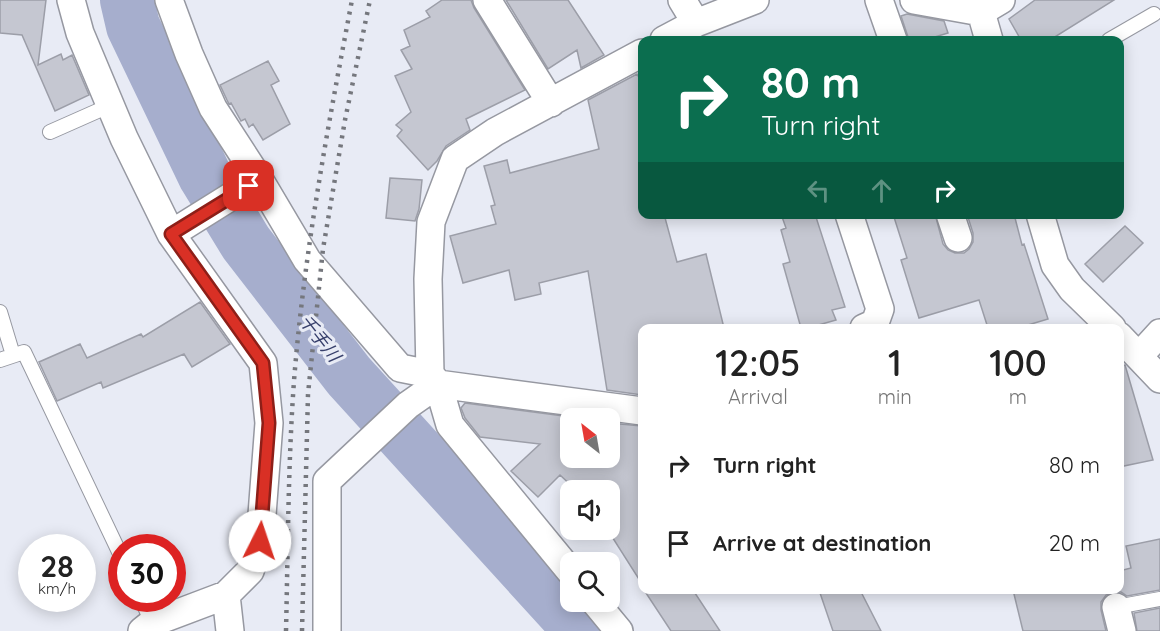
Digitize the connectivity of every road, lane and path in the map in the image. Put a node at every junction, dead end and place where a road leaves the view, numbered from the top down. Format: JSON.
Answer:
{"nodes":[{"id":1,"x":71,"y":0,"type":"edge"},
{"id":2,"x":169,"y":0,"type":"edge"},
{"id":3,"x":487,"y":0,"type":"edge"},
{"id":4,"x":682,"y":0,"type":"edge"},
{"id":5,"x":755,"y":0,"type":"edge"},
{"id":6,"x":879,"y":0,"type":"edge"},
{"id":7,"x":914,"y":0,"type":"edge"},
{"id":8,"x":991,"y":6,"type":"edge"},
{"id":9,"x":1154,"y":14,"type":"dead end"},
{"id":10,"x":696,"y":23,"type":"junction"},
{"id":11,"x":672,"y":36,"type":"edge"},
{"id":12,"x":892,"y":36,"type":"edge"},
{"id":13,"x":989,"y":36,"type":"edge"},
{"id":14,"x":1116,"y":36,"type":"edge"},
{"id":15,"x":638,"y":55,"type":"edge"},
{"id":16,"x":551,"y":103,"type":"junction"},
{"id":17,"x":111,"y":105,"type":"junction"},
{"id":18,"x":50,"y":132,"type":"dead end"},
{"id":19,"x":254,"y":182,"type":"junction"},
{"id":20,"x":851,"y":219,"type":"edge"},
{"id":21,"x":1041,"y":219,"type":"edge"},
{"id":22,"x":180,"y":229,"type":"junction"},
{"id":23,"x":0,"y":312,"type":"edge"},
{"id":24,"x":873,"y":324,"type":"edge"},
{"id":25,"x":1108,"y":324,"type":"edge"},
{"id":26,"x":1160,"y":333,"type":"edge"},
{"id":27,"x":1124,"y":341,"type":"edge"},
{"id":28,"x":1139,"y":356,"type":"junction"},
{"id":29,"x":7,"y":357,"type":"edge"},
{"id":30,"x":434,"y":379,"type":"junction"},
{"id":31,"x":1160,"y":379,"type":"edge"},
{"id":32,"x":638,"y":410,"type":"edge"},
{"id":33,"x":111,"y":534,"type":"edge"},
{"id":34,"x":560,"y":559,"type":"edge"},
{"id":35,"x":226,"y":595,"type":"junction"},
{"id":36,"x":1160,"y":599,"type":"edge"},
{"id":37,"x":144,"y":612,"type":"edge"},
{"id":38,"x":603,"y":612,"type":"edge"},
{"id":39,"x":1119,"y":619,"type":"edge"},
{"id":40,"x":147,"y":627,"type":"edge"},
{"id":41,"x":230,"y":631,"type":"edge"},
{"id":42,"x":327,"y":631,"type":"edge"},
{"id":43,"x":619,"y":631,"type":"edge"}],
"edges":[{"from":1,"to":17,"type":"street"},
{"from":2,"to":19,"type":"street"},
{"from":3,"to":16,"type":"street"},
{"from":4,"to":10,"type":"street"},
{"from":5,"to":10,"type":"street"},
{"from":6,"to":12,"type":"street"},
{"from":7,"to":8,"type":"street"},
{"from":8,"to":13,"type":"street"},
{"from":9,"to":14,"type":"lane"},
{"from":10,"to":11,"type":"street"},
{"from":15,"to":16,"type":"street"},
{"from":16,"to":30,"type":"street"},
{"from":17,"to":18,"type":"lane"},
{"from":17,"to":22,"type":"street"},
{"from":19,"to":22,"type":"street"},
{"from":19,"to":30,"type":"street"},
{"from":20,"to":24,"type":"street"},
{"from":21,"to":25,"type":"street"},
{"from":22,"to":35,"type":"street"},
{"from":23,"to":29,"type":"lane"},
{"from":26,"to":28,"type":"street"},
{"from":27,"to":28,"type":"street"},
{"from":28,"to":31,"type":"street"},
{"from":29,"to":33,"type":"lane"},
{"from":30,"to":32,"type":"street"},
{"from":30,"to":34,"type":"street"},
{"from":30,"to":42,"type":"street"},
{"from":35,"to":40,"type":"street"},
{"from":35,"to":41,"type":"street"},
{"from":36,"to":39,"type":"lane"},
{"from":37,"to":40,"type":"lane"},
{"from":38,"to":43,"type":"street"}]}
